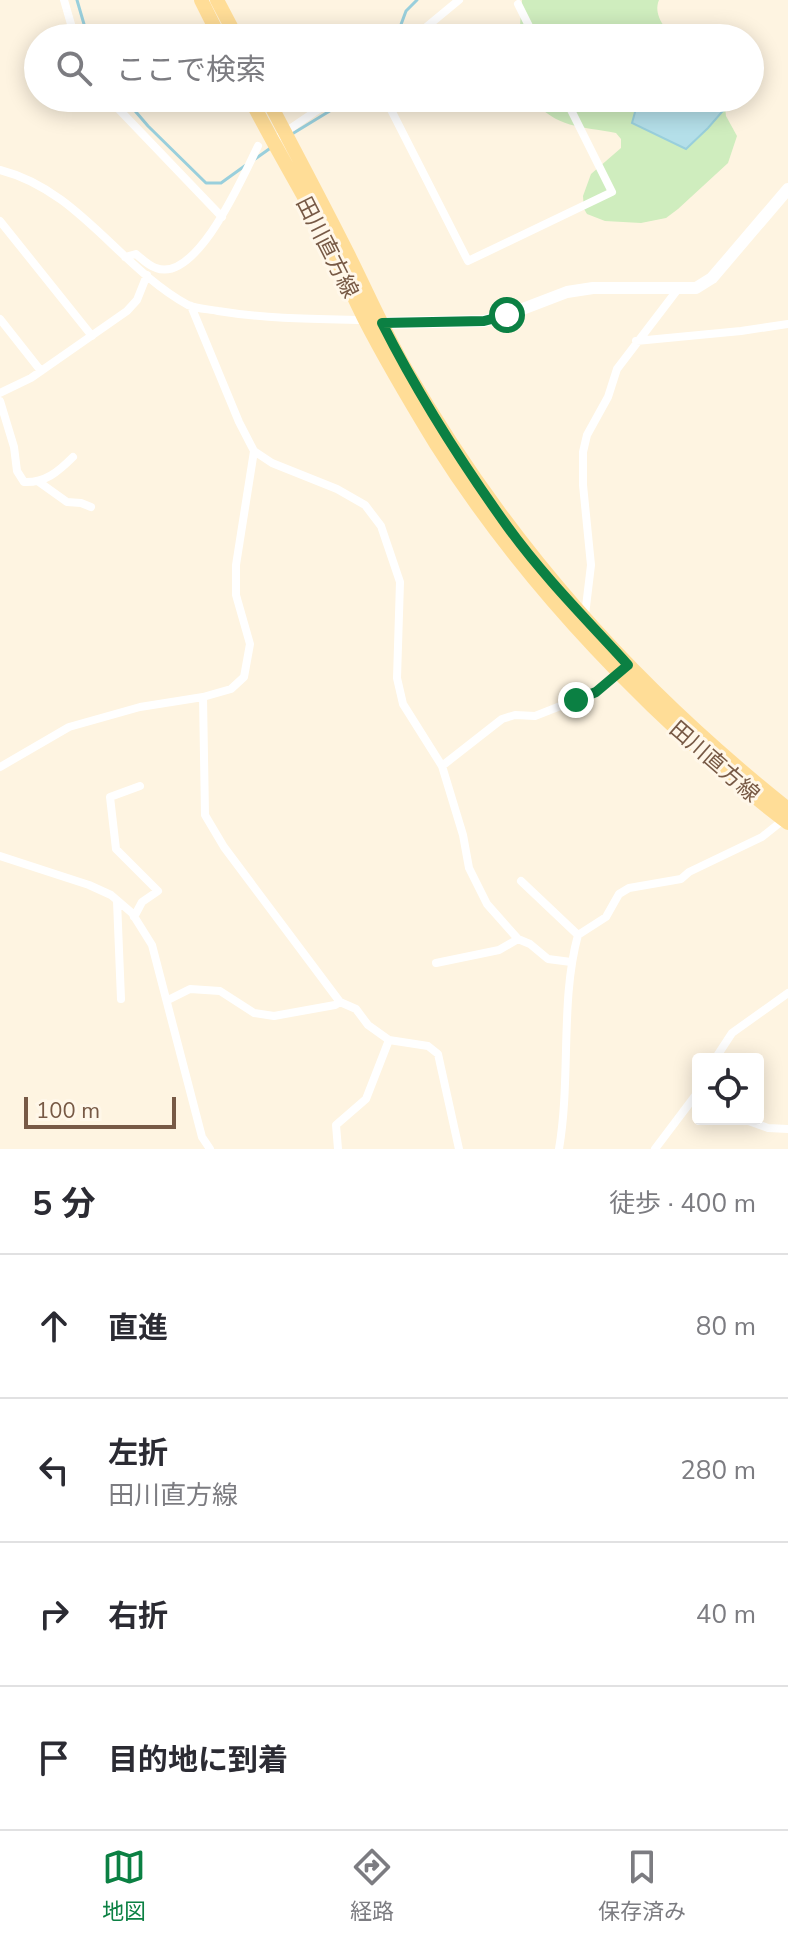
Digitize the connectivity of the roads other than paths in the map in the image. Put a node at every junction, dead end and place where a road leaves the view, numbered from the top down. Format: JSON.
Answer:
{"nodes":[{"id":1,"x":64,"y":0,"type":"edge"},
{"id":2,"x":201,"y":0,"type":"edge"},
{"id":3,"x":217,"y":0,"type":"edge"},
{"id":4,"x":459,"y":0,"type":"edge"},
{"id":5,"x":518,"y":4,"type":"dead end"},
{"id":6,"x":71,"y":24,"type":"edge"},
{"id":7,"x":213,"y":24,"type":"edge"},
{"id":8,"x":230,"y":24,"type":"edge"},
{"id":9,"x":430,"y":24,"type":"edge"},
{"id":10,"x":528,"y":24,"type":"edge"},
{"id":11,"x":121,"y":112,"type":"edge"},
{"id":12,"x":257,"y":112,"type":"edge"},
{"id":13,"x":269,"y":112,"type":"edge"},
{"id":14,"x":314,"y":112,"type":"edge"},
{"id":15,"x":392,"y":112,"type":"edge"},
{"id":16,"x":572,"y":112,"type":"edge"},
{"id":17,"x":272,"y":140,"type":"junction"},
{"id":18,"x":0,"y":170,"type":"edge"},
{"id":19,"x":788,"y":189,"type":"edge"},
{"id":20,"x":222,"y":217,"type":"junction"},
{"id":21,"x":0,"y":221,"type":"edge"},
{"id":22,"x":125,"y":257,"type":"junction"},
{"id":23,"x":147,"y":275,"type":"junction"},
{"id":24,"x":678,"y":289,"type":"junction"},
{"id":25,"x":191,"y":306,"type":"junction"},
{"id":26,"x":0,"y":319,"type":"edge"},
{"id":27,"x":365,"y":320,"type":"junction"},
{"id":28,"x":382,"y":323,"type":"junction"},
{"id":29,"x":788,"y":324,"type":"edge"},
{"id":30,"x":92,"y":336,"type":"junction"},
{"id":31,"x":636,"y":341,"type":"junction"},
{"id":32,"x":41,"y":371,"type":"junction"},
{"id":33,"x":0,"y":393,"type":"edge"},
{"id":34,"x":0,"y":401,"type":"edge"},
{"id":35,"x":254,"y":451,"type":"junction"},
{"id":36,"x":73,"y":457,"type":"dead end"},
{"id":37,"x":39,"y":482,"type":"junction"},
{"id":38,"x":91,"y":507,"type":"dead end"},
{"id":39,"x":585,"y":618,"type":"junction"},
{"id":40,"x":624,"y":670,"type":"junction"},
{"id":41,"x":203,"y":697,"type":"junction"},
{"id":42,"x":442,"y":766,"type":"junction"},
{"id":43,"x":0,"y":767,"type":"edge"},
{"id":44,"x":140,"y":786,"type":"dead end"},
{"id":45,"x":787,"y":817,"type":"edge"},
{"id":46,"x":0,"y":856,"type":"edge"},
{"id":47,"x":521,"y":881,"type":"dead end"},
{"id":48,"x":117,"y":901,"type":"junction"},
{"id":49,"x":134,"y":917,"type":"junction"},
{"id":50,"x":578,"y":935,"type":"junction"},
{"id":51,"x":518,"y":939,"type":"junction"},
{"id":52,"x":571,"y":962,"type":"junction"},
{"id":53,"x":436,"y":963,"type":"dead end"},
{"id":54,"x":788,"y":993,"type":"edge"},
{"id":55,"x":121,"y":999,"type":"dead end"},
{"id":56,"x":168,"y":1000,"type":"junction"},
{"id":57,"x":340,"y":1002,"type":"junction"},
{"id":58,"x":389,"y":1040,"type":"junction"},
{"id":59,"x":719,"y":1053,"type":"edge"},
{"id":60,"x":692,"y":1101,"type":"edge"},
{"id":61,"x":760,"y":1125,"type":"edge"},
{"id":62,"x":788,"y":1129,"type":"edge"},
{"id":63,"x":210,"y":1149,"type":"edge"},
{"id":64,"x":338,"y":1149,"type":"edge"},
{"id":65,"x":459,"y":1149,"type":"edge"},
{"id":66,"x":559,"y":1149,"type":"edge"},
{"id":67,"x":655,"y":1149,"type":"edge"}],
"edges":[{"from":1,"to":6,"type":"street"},
{"from":2,"to":7,"type":"main road"},
{"from":3,"to":8,"type":"main road"},
{"from":4,"to":9,"type":"street"},
{"from":5,"to":10,"type":"street"},
{"from":11,"to":20,"type":"street"},
{"from":12,"to":17,"type":"main road","name":"田川直方線"},
{"from":13,"to":17,"type":"main road","name":"田川直方線"},
{"from":14,"to":17,"type":"street"},
{"from":15,"to":16,"type":"street"},
{"from":17,"to":20,"type":"street"},
{"from":17,"to":27,"type":"main road","name":"田川直方線"},
{"from":17,"to":28,"type":"main road","name":"田川直方線"},
{"from":18,"to":22,"type":"street"},
{"from":19,"to":24,"type":"street"},
{"from":20,"to":22,"type":"street"},
{"from":21,"to":30,"type":"street"},
{"from":22,"to":23,"type":"street"},
{"from":23,"to":25,"type":"street"},
{"from":23,"to":30,"type":"street"},
{"from":24,"to":28,"type":"street"},
{"from":24,"to":31,"type":"street"},
{"from":25,"to":27,"type":"street"},
{"from":25,"to":35,"type":"street"},
{"from":26,"to":32,"type":"street"},
{"from":27,"to":28,"type":"street"},
{"from":27,"to":40,"type":"main road","name":"田川直方線"},
{"from":28,"to":39,"type":"main road","name":"田川直方線"},
{"from":29,"to":31,"type":"street"},
{"from":30,"to":32,"type":"street"},
{"from":31,"to":39,"type":"street"},
{"from":32,"to":33,"type":"street"},
{"from":34,"to":37,"type":"street"},
{"from":35,"to":41,"type":"street"},
{"from":35,"to":42,"type":"street"},
{"from":36,"to":37,"type":"street"},
{"from":37,"to":38,"type":"street"},
{"from":39,"to":40,"type":"main road","name":"田川直方線"},
{"from":40,"to":42,"type":"street"},
{"from":40,"to":45,"type":"main road","name":"田川直方線"},
{"from":41,"to":43,"type":"street"},
{"from":41,"to":57,"type":"street"},
{"from":42,"to":51,"type":"street"},
{"from":44,"to":49,"type":"street"},
{"from":45,"to":50,"type":"street"},
{"from":46,"to":48,"type":"street"},
{"from":47,"to":50,"type":"street"},
{"from":48,"to":49,"type":"street"},
{"from":48,"to":55,"type":"street"},
{"from":49,"to":56,"type":"street"},
{"from":50,"to":52,"type":"street"},
{"from":51,"to":52,"type":"street"},
{"from":51,"to":53,"type":"street"},
{"from":52,"to":66,"type":"street"},
{"from":54,"to":59,"type":"street"},
{"from":56,"to":57,"type":"street"},
{"from":56,"to":63,"type":"street"},
{"from":57,"to":58,"type":"street"},
{"from":58,"to":64,"type":"street"},
{"from":58,"to":65,"type":"street"},
{"from":60,"to":67,"type":"street"},
{"from":61,"to":62,"type":"street"}]}
